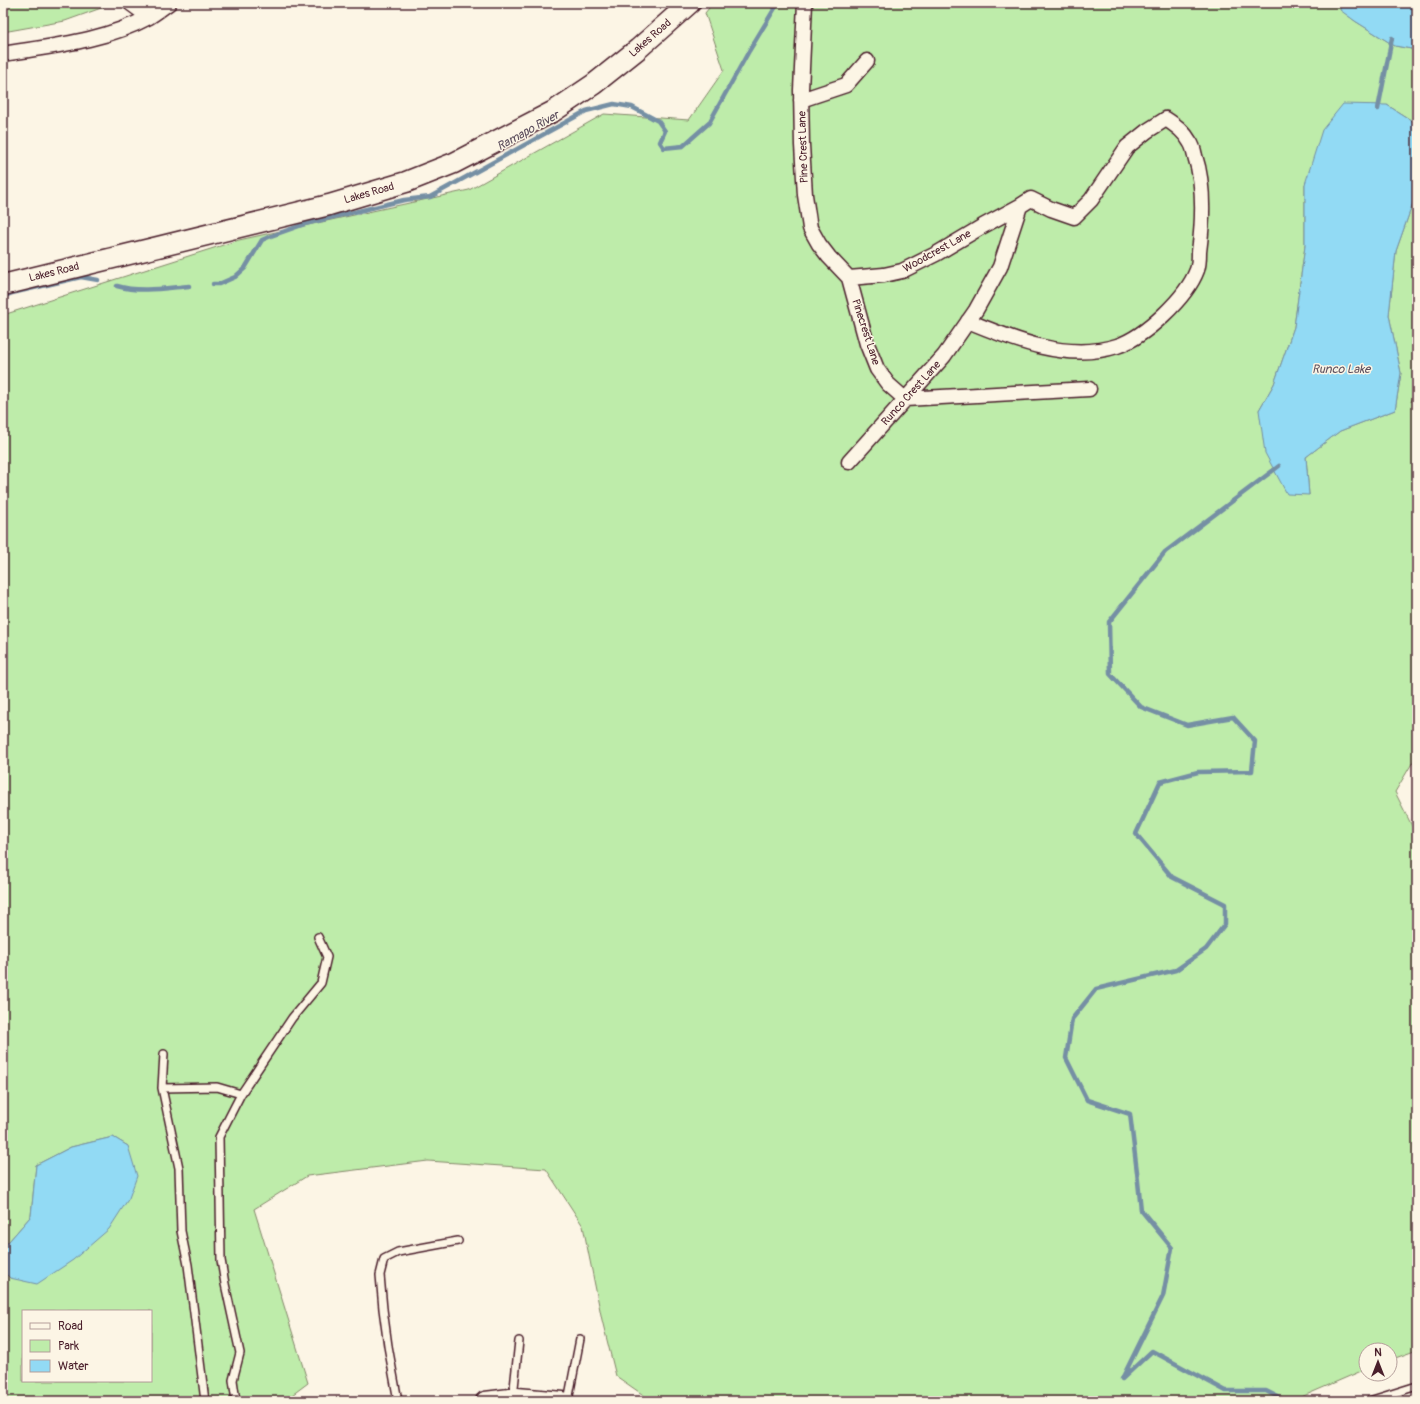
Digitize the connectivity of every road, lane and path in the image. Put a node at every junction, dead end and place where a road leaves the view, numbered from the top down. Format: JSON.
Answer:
{"nodes":[{"id":1,"x":130,"y":3,"type":"edge"},
{"id":2,"x":169,"y":3,"type":"edge"},
{"id":3,"x":690,"y":3,"type":"edge"},
{"id":4,"x":805,"y":3,"type":"edge"},
{"id":5,"x":149,"y":17,"type":"junction"},
{"id":6,"x":3,"y":54,"type":"edge"},
{"id":7,"x":867,"y":61,"type":"dead end"},
{"id":8,"x":801,"y":100,"type":"junction"},
{"id":9,"x":1020,"y":206,"type":"junction"},
{"id":10,"x":849,"y":278,"type":"junction"},
{"id":11,"x":3,"y":285,"type":"edge"},
{"id":12,"x":968,"y":321,"type":"junction"},
{"id":13,"x":1089,"y":389,"type":"dead end"},
{"id":14,"x":905,"y":399,"type":"junction"},
{"id":15,"x":849,"y":462,"type":"dead end"},
{"id":16,"x":318,"y":937,"type":"dead end"},
{"id":17,"x":164,"y":1054,"type":"dead end"},
{"id":18,"x":162,"y":1088,"type":"junction"},
{"id":19,"x":240,"y":1094,"type":"junction"},
{"id":20,"x":458,"y":1241,"type":"dead end"},
{"id":21,"x":580,"y":1339,"type":"dead end"},
{"id":22,"x":518,"y":1341,"type":"dead end"},
{"id":23,"x":1417,"y":1386,"type":"edge"},
{"id":24,"x":512,"y":1397,"type":"junction"},
{"id":25,"x":205,"y":1401,"type":"edge"},
{"id":26,"x":236,"y":1401,"type":"edge"},
{"id":27,"x":398,"y":1401,"type":"edge"},
{"id":28,"x":485,"y":1401,"type":"edge"},
{"id":29,"x":563,"y":1401,"type":"edge"},
{"id":30,"x":568,"y":1401,"type":"edge"},
{"id":31,"x":1369,"y":1401,"type":"edge"}],
"edges":[{"from":1,"to":5,"type":"street"},
{"from":2,"to":5,"type":"street"},
{"from":3,"to":11,"type":"main road","name":"Lakes Road"},
{"from":4,"to":8,"type":"street","name":"Pine Crest Lane"},
{"from":5,"to":6,"type":"street"},
{"from":7,"to":8,"type":"street"},
{"from":8,"to":10,"type":"street","name":"Pine Crest Lane"},
{"from":9,"to":10,"type":"street","name":"Woodcrest Lane"},
{"from":9,"to":12,"type":"street","name":"Runco Crest Lane"},
{"from":9,"to":12,"type":"street"},
{"from":10,"to":14,"type":"street","name":"Pinecrest Lane"},
{"from":12,"to":14,"type":"street","name":"Runco Crest Lane"},
{"from":13,"to":14,"type":"street"},
{"from":14,"to":15,"type":"street","name":"Runco Crest Lane"},
{"from":16,"to":19,"type":"lane"},
{"from":17,"to":18,"type":"lane"},
{"from":18,"to":19,"type":"lane"},
{"from":18,"to":25,"type":"lane"},
{"from":19,"to":26,"type":"lane"},
{"from":20,"to":27,"type":"lane"},
{"from":21,"to":30,"type":"lane"},
{"from":22,"to":24,"type":"lane"},
{"from":23,"to":31,"type":"lane"},
{"from":24,"to":28,"type":"street"},
{"from":24,"to":29,"type":"street"}]}
